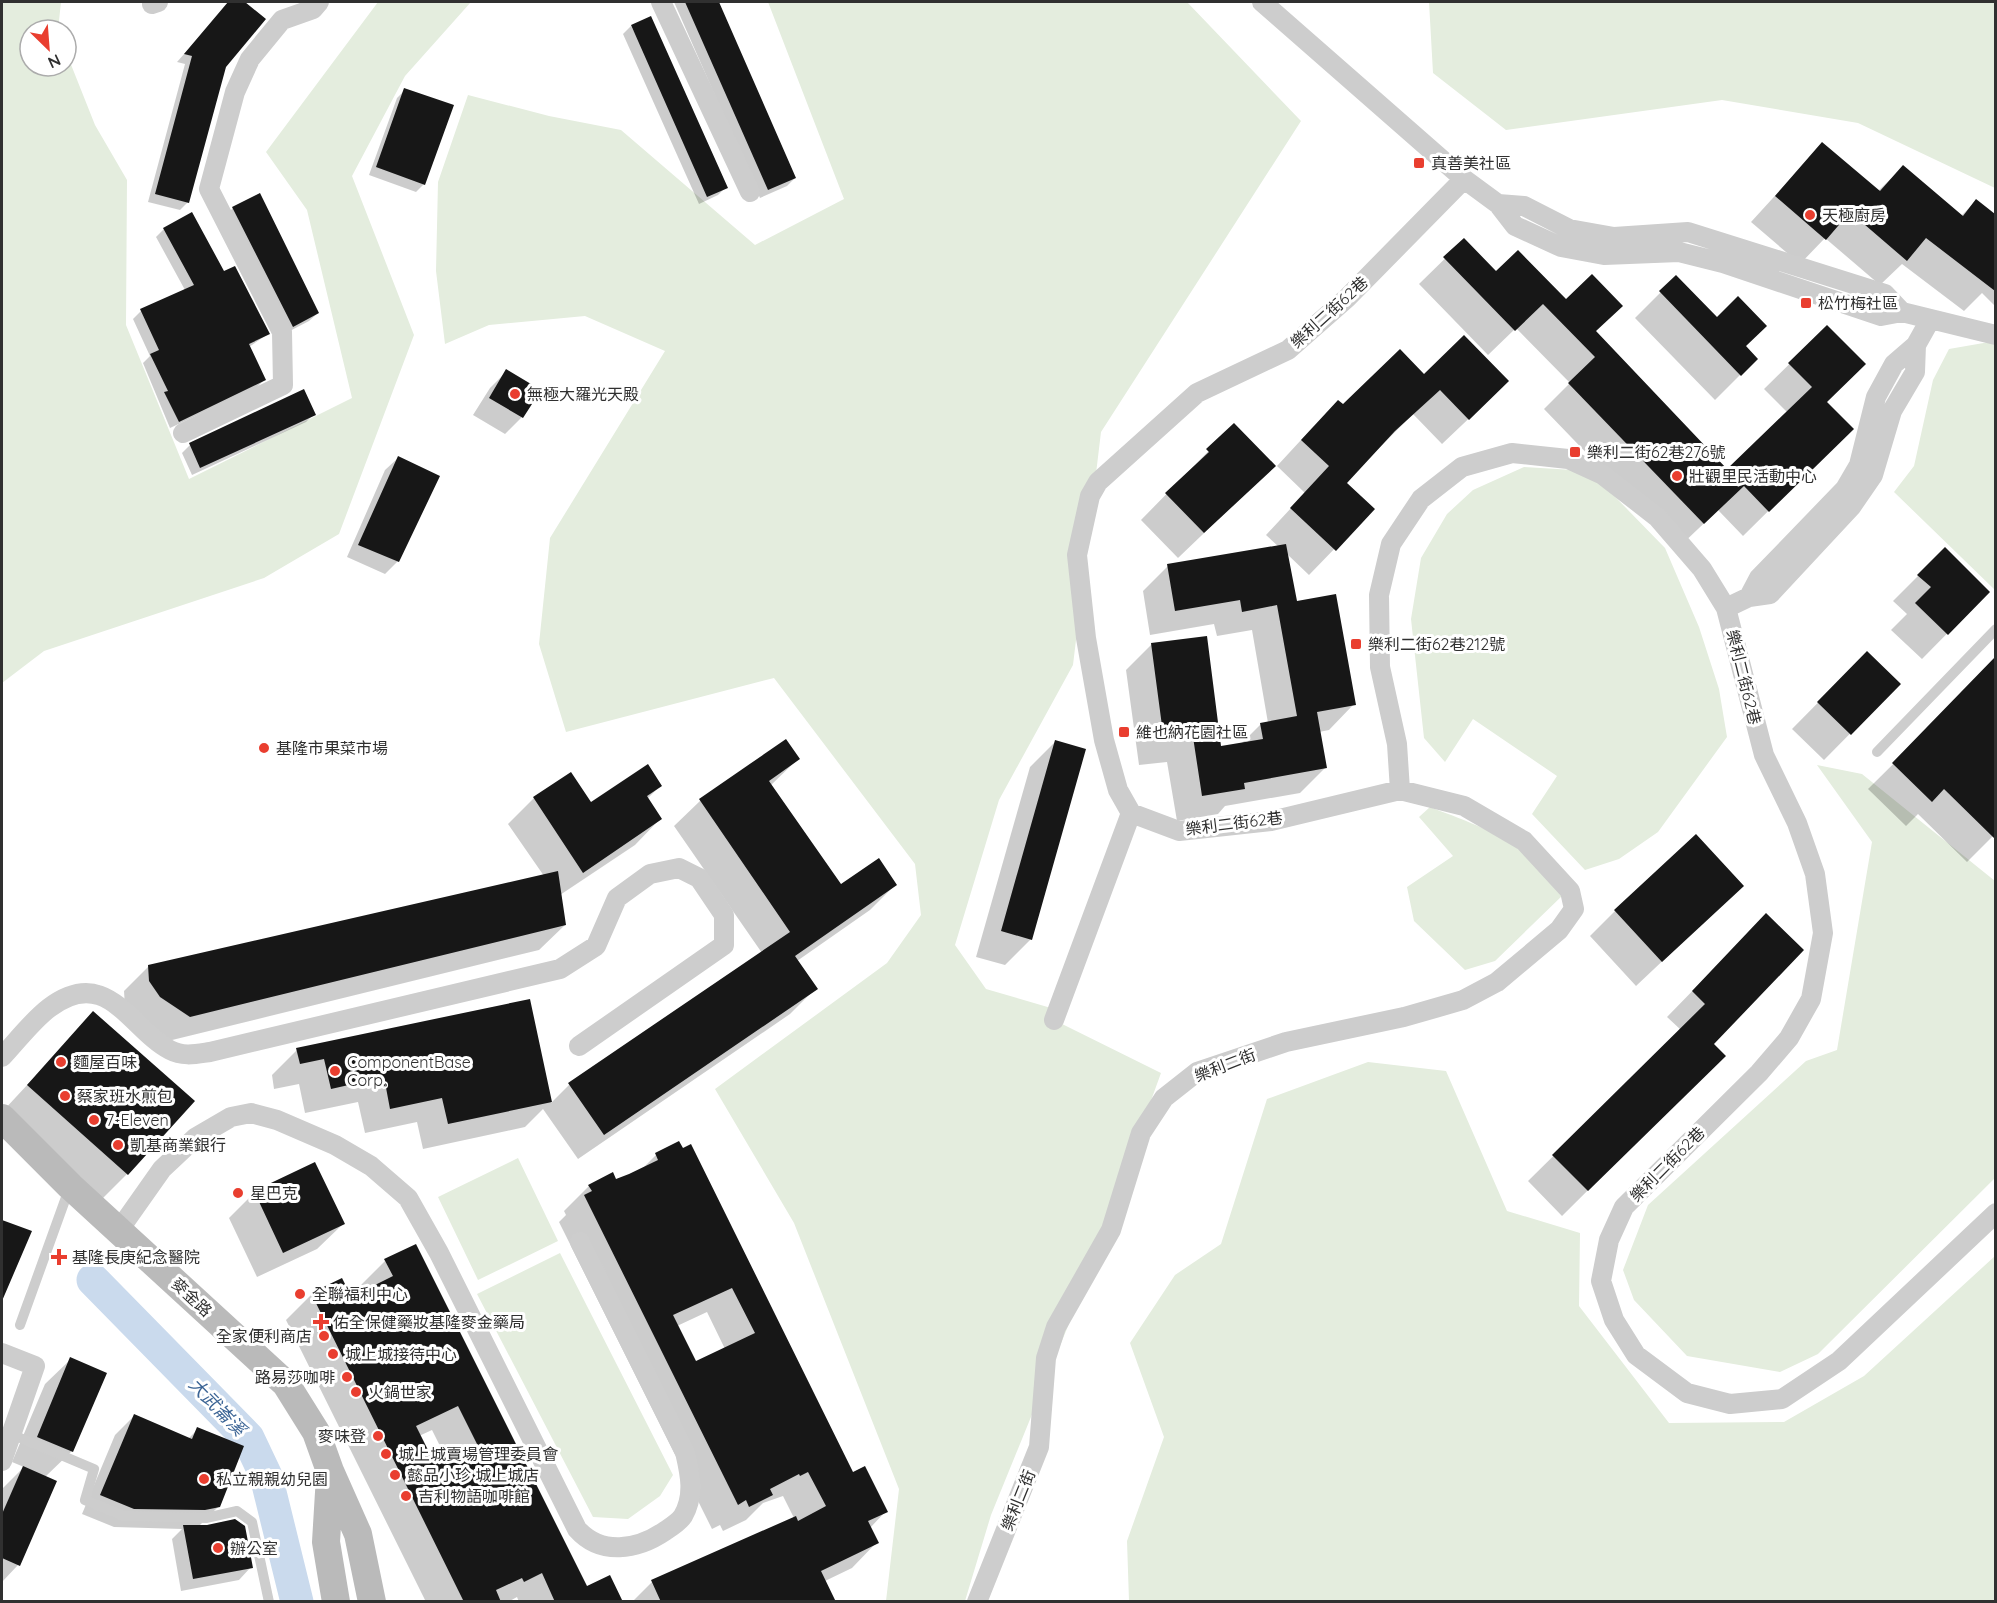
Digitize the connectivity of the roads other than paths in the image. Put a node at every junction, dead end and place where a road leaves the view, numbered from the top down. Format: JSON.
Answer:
{"nodes":[{"id":1,"x":319,"y":2,"type":"edge"},
{"id":2,"x":661,"y":2,"type":"edge"},
{"id":3,"x":1263,"y":2,"type":"edge"},
{"id":4,"x":1464,"y":179,"type":"junction"},
{"id":5,"x":750,"y":192,"type":"dead end"},
{"id":6,"x":1498,"y":204,"type":"junction"},
{"id":7,"x":1729,"y":244,"type":"junction"},
{"id":8,"x":1723,"y":263,"type":"junction"},
{"id":9,"x":1902,"y":312,"type":"junction"},
{"id":10,"x":1930,"y":320,"type":"junction"},
{"id":11,"x":1995,"y":335,"type":"edge"},
{"id":12,"x":183,"y":433,"type":"dead end"},
{"id":13,"x":1726,"y":608,"type":"junction"},
{"id":14,"x":1995,"y":628,"type":"edge"},
{"id":15,"x":1877,"y":752,"type":"dead end"},
{"id":16,"x":1400,"y":790,"type":"junction"},
{"id":17,"x":1131,"y":813,"type":"junction"},
{"id":18,"x":1054,"y":1020,"type":"dead end"},
{"id":19,"x":579,"y":1046,"type":"dead end"},
{"id":20,"x":2,"y":1057,"type":"edge"},
{"id":21,"x":2,"y":1118,"type":"edge"},
{"id":22,"x":70,"y":1186,"type":"junction"},
{"id":23,"x":1995,"y":1214,"type":"edge"},
{"id":24,"x":119,"y":1230,"type":"junction"},
{"id":25,"x":580,"y":1242,"type":"dead end"},
{"id":26,"x":20,"y":1325,"type":"dead end"},
{"id":27,"x":2,"y":1353,"type":"edge"},
{"id":28,"x":11,"y":1434,"type":"junction"},
{"id":29,"x":2,"y":1461,"type":"edge"},
{"id":30,"x":330,"y":1471,"type":"junction"},
{"id":31,"x":269,"y":1602,"type":"edge"},
{"id":32,"x":336,"y":1602,"type":"edge"},
{"id":33,"x":372,"y":1602,"type":"edge"},
{"id":34,"x":977,"y":1602,"type":"edge"}],
"edges":[{"from":1,"to":12,"type":"street"},
{"from":2,"to":5,"type":"street"},
{"from":3,"to":4,"type":"street"},
{"from":4,"to":6,"type":"street"},
{"from":4,"to":17,"type":"street","name":"樂利二街62巷"},
{"from":6,"to":7,"type":"street"},
{"from":6,"to":8,"type":"street"},
{"from":7,"to":8,"type":"street"},
{"from":7,"to":9,"type":"street"},
{"from":8,"to":9,"type":"street"},
{"from":9,"to":10,"type":"street"},
{"from":10,"to":11,"type":"street"},
{"from":10,"to":13,"type":"street","name":"樂利二街62巷"},
{"from":13,"to":16,"type":"street","name":"樂利二街62巷"},
{"from":13,"to":23,"type":"street","name":"樂利二街62巷"},
{"from":14,"to":15,"type":"lane"},
{"from":16,"to":17,"type":"street","name":"樂利二街62巷"},
{"from":16,"to":34,"type":"street","name":"樂利二街"},
{"from":17,"to":18,"type":"street"},
{"from":19,"to":20,"type":"street"},
{"from":21,"to":22,"type":"street","name":"麥金路"},
{"from":22,"to":24,"type":"street","name":"麥金路"},
{"from":22,"to":26,"type":"lane"},
{"from":24,"to":25,"type":"street"},
{"from":24,"to":30,"type":"street","name":"麥金路"},
{"from":27,"to":28,"type":"street"},
{"from":28,"to":29,"type":"street"},
{"from":28,"to":31,"type":"lane"},
{"from":30,"to":32,"type":"street","name":"麥金路"},
{"from":30,"to":33,"type":"street","name":"麥金路"}]}
